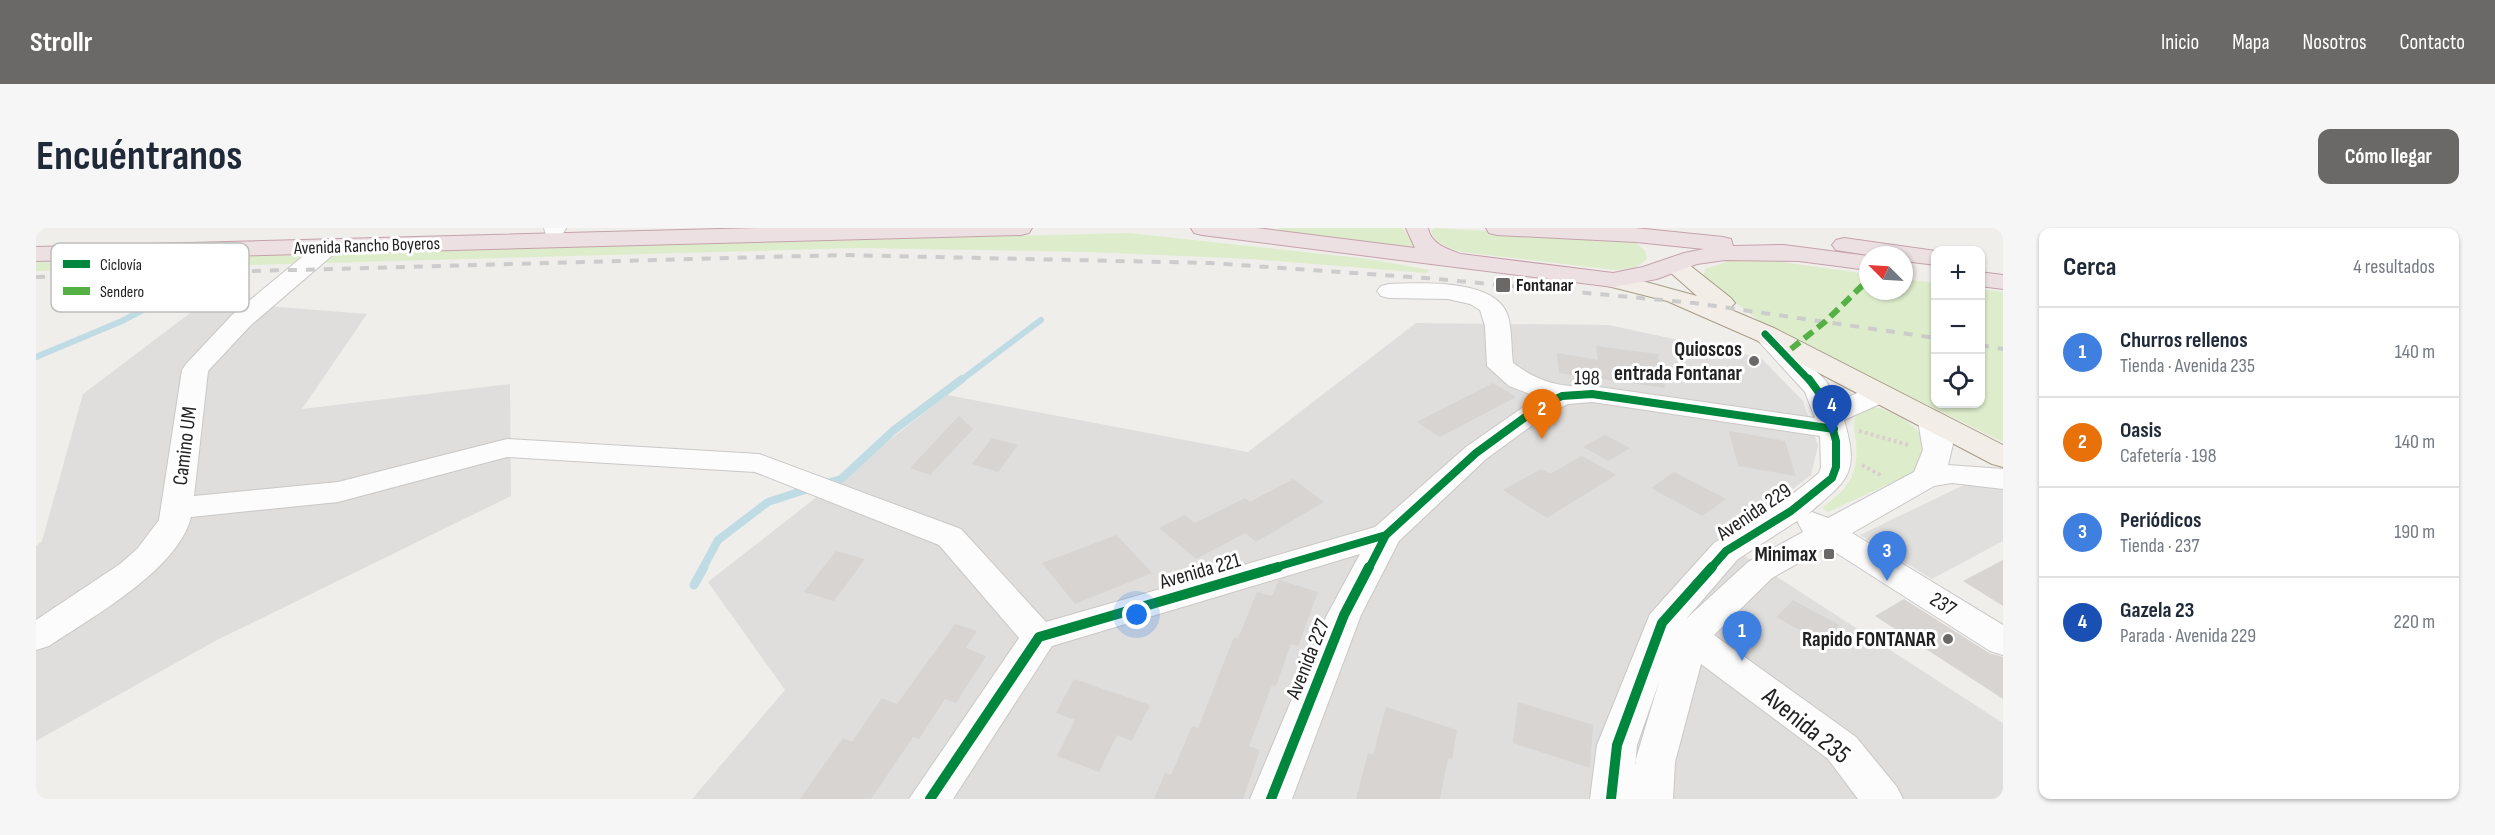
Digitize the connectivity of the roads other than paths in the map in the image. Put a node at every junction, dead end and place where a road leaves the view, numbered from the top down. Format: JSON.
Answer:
{"nodes":[{"id":1,"x":646,"y":228,"type":"edge"},
{"id":2,"x":1021,"y":228,"type":"edge"},
{"id":3,"x":1202,"y":228,"type":"edge"},
{"id":4,"x":1417,"y":228,"type":"edge"},
{"id":5,"x":1497,"y":228,"type":"edge"},
{"id":6,"x":1706,"y":228,"type":"edge"},
{"id":7,"x":554,"y":229,"type":"edge"},
{"id":8,"x":1628,"y":232,"type":"edge"},
{"id":9,"x":101,"y":243,"type":"edge"},
{"id":10,"x":36,"y":245,"type":"edge"},
{"id":11,"x":51,"y":245,"type":"edge"},
{"id":12,"x":327,"y":248,"type":"junction"},
{"id":13,"x":249,"y":250,"type":"edge"},
{"id":14,"x":36,"y":254,"type":"edge"},
{"id":15,"x":51,"y":254,"type":"edge"},
{"id":16,"x":1804,"y":254,"type":"junction"},
{"id":17,"x":1931,"y":257,"type":"edge"},
{"id":18,"x":1461,"y":261,"type":"junction"},
{"id":19,"x":1859,"y":262,"type":"edge"},
{"id":20,"x":1674,"y":265,"type":"junction"},
{"id":21,"x":1985,"y":266,"type":"edge"},
{"id":22,"x":2003,"y":268,"type":"edge"},
{"id":23,"x":1913,"y":269,"type":"edge"},
{"id":24,"x":1931,"y":271,"type":"edge"},
{"id":25,"x":1613,"y":280,"type":"junction"},
{"id":26,"x":1985,"y":280,"type":"edge"},
{"id":27,"x":2003,"y":282,"type":"edge"},
{"id":28,"x":1389,"y":291,"type":"dead end"},
{"id":29,"x":1765,"y":334,"type":"junction"},
{"id":30,"x":1879,"y":394,"type":"junction"},
{"id":31,"x":1562,"y":396,"type":"junction"},
{"id":32,"x":1932,"y":421,"type":"junction"},
{"id":33,"x":1833,"y":430,"type":"junction"},
{"id":34,"x":2003,"y":457,"type":"edge"},
{"id":35,"x":1924,"y":473,"type":"junction"},
{"id":36,"x":2003,"y":479,"type":"edge"},
{"id":37,"x":177,"y":508,"type":"junction"},
{"id":38,"x":1791,"y":511,"type":"junction"},
{"id":39,"x":1827,"y":532,"type":"junction"},
{"id":40,"x":1386,"y":535,"type":"junction"},
{"id":41,"x":1676,"y":630,"type":"junction"},
{"id":42,"x":36,"y":637,"type":"edge"},
{"id":43,"x":1039,"y":637,"type":"junction"},
{"id":44,"x":2003,"y":642,"type":"edge"},
{"id":45,"x":930,"y":799,"type":"edge"},
{"id":46,"x":1271,"y":799,"type":"edge"},
{"id":47,"x":1611,"y":799,"type":"edge"},
{"id":48,"x":1652,"y":799,"type":"edge"},
{"id":49,"x":1882,"y":799,"type":"edge"}],
"edges":[{"from":1,"to":7,"type":"highway","name":"Avenida Rancho Boyeros"},
{"from":2,"to":12,"type":"highway","name":"Avenida Rancho Boyeros"},
{"from":3,"to":18,"type":"highway"},
{"from":4,"to":18,"type":"highway"},
{"from":5,"to":8,"type":"highway"},
{"from":6,"to":17,"type":"highway"},
{"from":7,"to":9,"type":"highway","name":"Avenida Rancho Boyeros"},
{"from":8,"to":16,"type":"highway"},
{"from":8,"to":20,"type":"highway"},
{"from":10,"to":11,"type":"highway","name":"Avenida Rancho Boyeros"},
{"from":12,"to":13,"type":"highway","name":"Avenida Rancho Boyeros"},
{"from":12,"to":37,"type":"street","name":"Camino UM"},
{"from":14,"to":15,"type":"highway","name":"Avenida Rancho Boyeros"},
{"from":16,"to":19,"type":"highway"},
{"from":16,"to":20,"type":"highway"},
{"from":18,"to":25,"type":"highway"},
{"from":20,"to":25,"type":"highway"},
{"from":20,"to":29,"type":"main road"},
{"from":21,"to":22,"type":"highway"},
{"from":23,"to":24,"type":"highway"},
{"from":25,"to":29,"type":"main road"},
{"from":26,"to":27,"type":"highway"},
{"from":28,"to":31,"type":"street"},
{"from":29,"to":30,"type":"main road"},
{"from":29,"to":33,"type":"street"},
{"from":30,"to":32,"type":"main road"},
{"from":30,"to":33,"type":"street"},
{"from":31,"to":33,"type":"street","name":"198"},
{"from":31,"to":40,"type":"street","name":"198"},
{"from":32,"to":34,"type":"main road"},
{"from":32,"to":35,"type":"street"},
{"from":33,"to":38,"type":"street","name":"Avenida 229"},
{"from":35,"to":36,"type":"street","name":"Avenida 229"},
{"from":35,"to":39,"type":"street","name":"Avenida 229"},
{"from":37,"to":42,"type":"street","name":"Camino UM"},
{"from":37,"to":43,"type":"street"},
{"from":38,"to":39,"type":"street","name":"237"},
{"from":38,"to":41,"type":"street","name":"Avenida 229"},
{"from":39,"to":41,"type":"street","name":"Avenida 229"},
{"from":39,"to":44,"type":"street","name":"237"},
{"from":40,"to":43,"type":"street","name":"Avenida 221"},
{"from":40,"to":46,"type":"street","name":"Avenida 227"},
{"from":41,"to":47,"type":"street","name":"Avenida 229"},
{"from":41,"to":48,"type":"street","name":"Avenida 229"},
{"from":41,"to":49,"type":"street","name":"Avenida 235"},
{"from":43,"to":45,"type":"street"}]}
